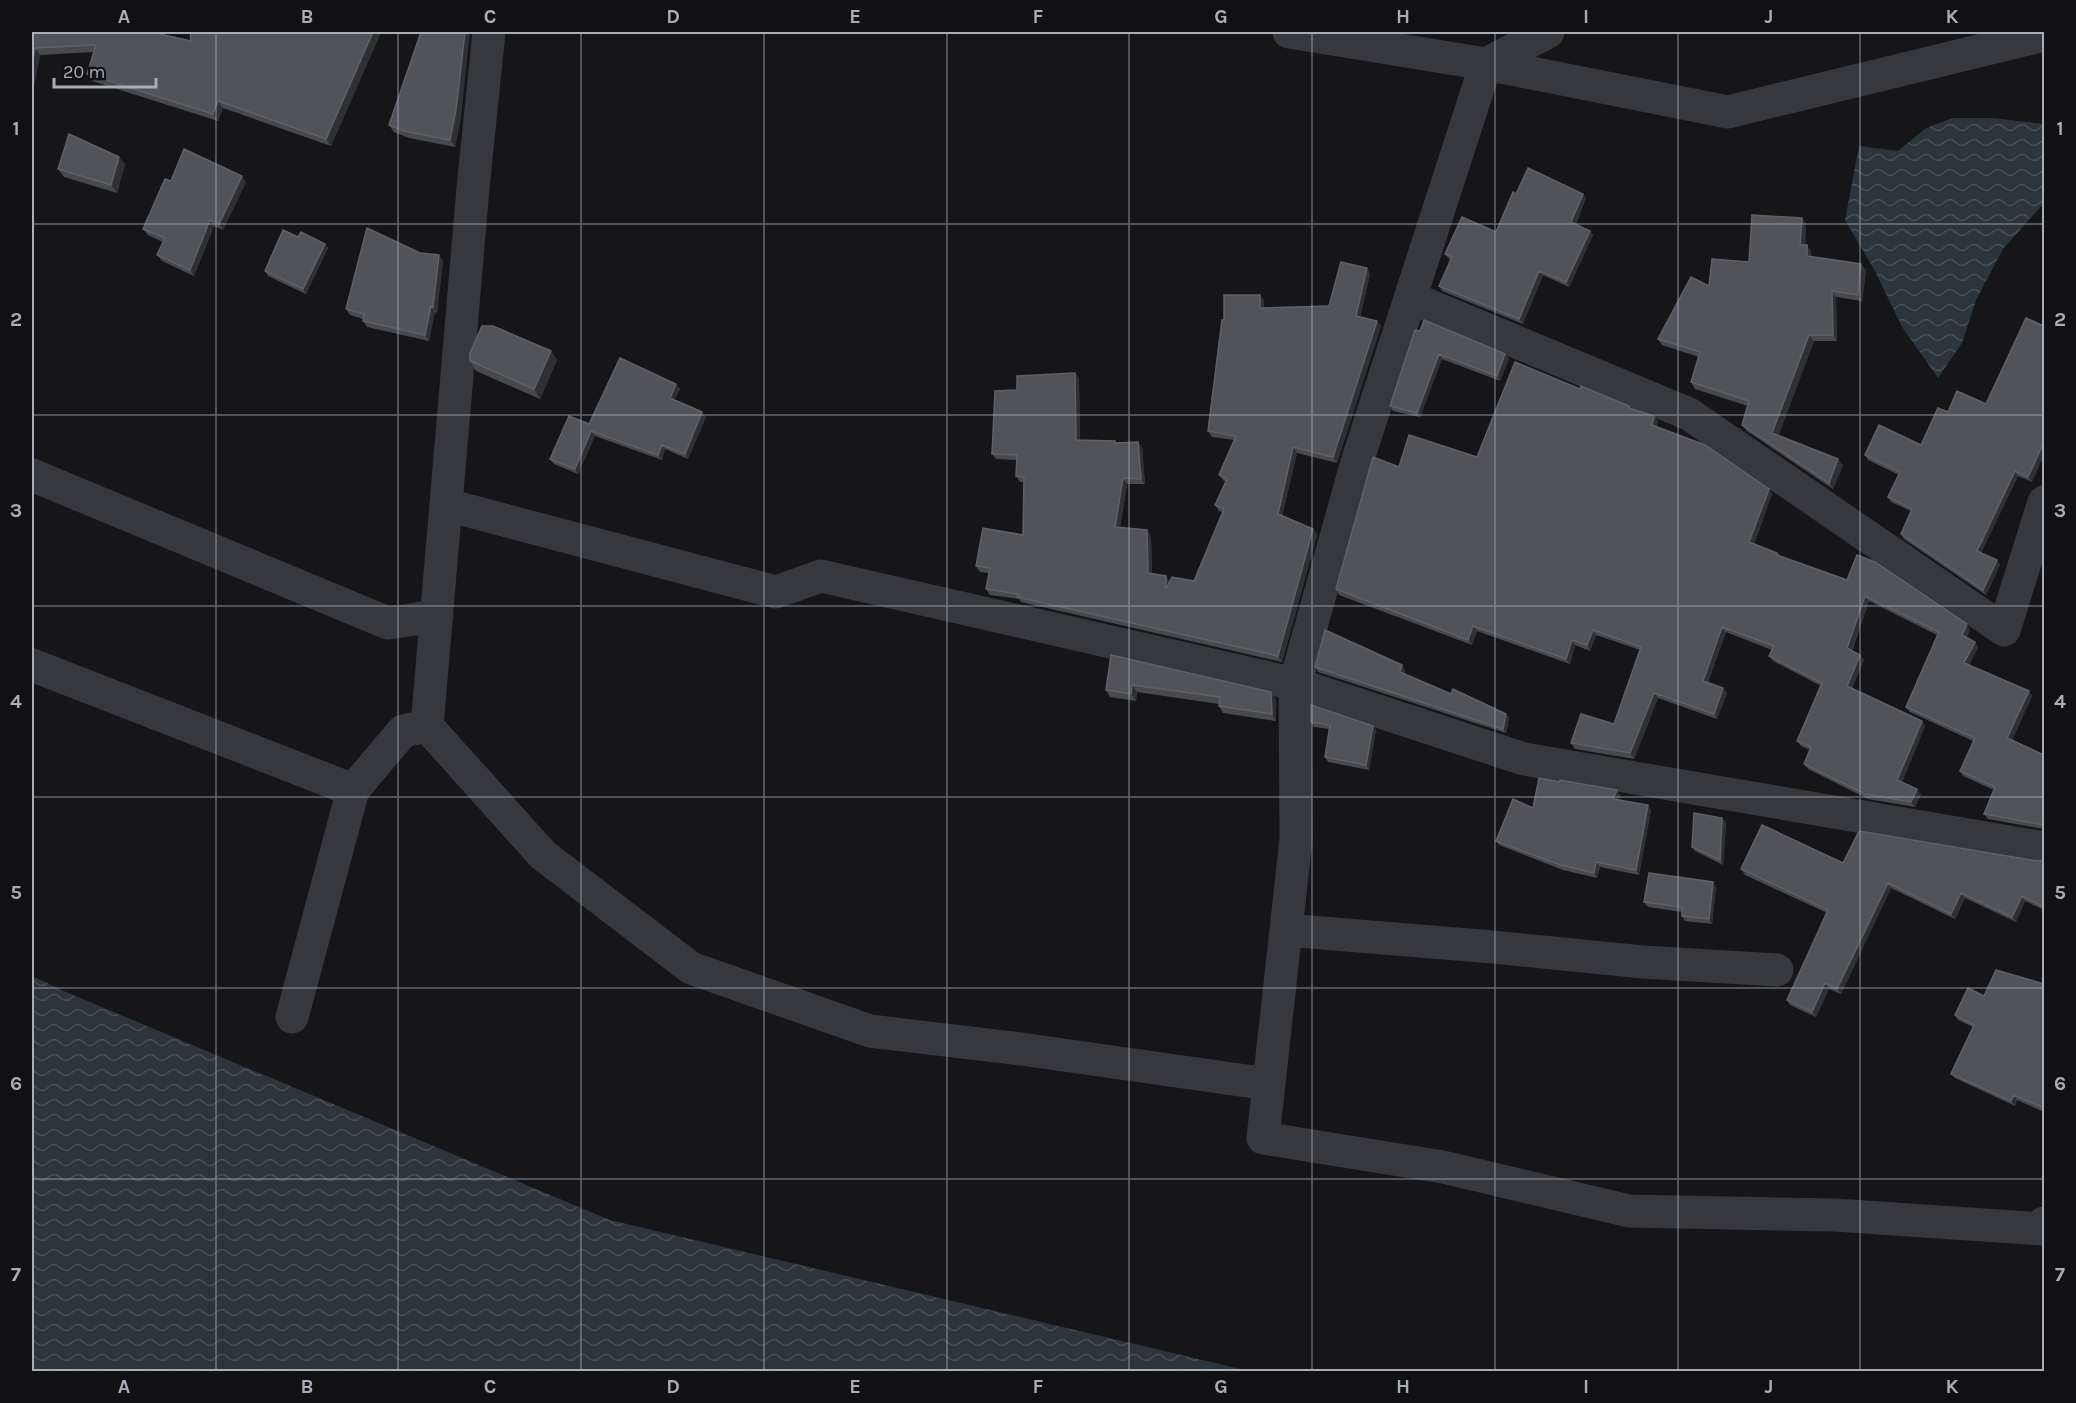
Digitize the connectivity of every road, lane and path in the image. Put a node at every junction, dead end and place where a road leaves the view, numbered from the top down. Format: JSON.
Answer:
{"nodes":[{"id":1,"x":489,"y":32,"type":"edge"},
{"id":2,"x":1289,"y":32,"type":"edge"},
{"id":3,"x":1548,"y":32,"type":"edge"},
{"id":4,"x":2044,"y":35,"type":"edge"},
{"id":5,"x":1486,"y":64,"type":"junction"},
{"id":6,"x":1411,"y":298,"type":"junction"},
{"id":7,"x":32,"y":475,"type":"edge"},
{"id":8,"x":2044,"y":502,"type":"edge"},
{"id":9,"x":447,"y":505,"type":"junction"},
{"id":10,"x":437,"y":616,"type":"junction"},
{"id":11,"x":32,"y":665,"type":"edge"},
{"id":12,"x":1295,"y":684,"type":"junction"},
{"id":13,"x":427,"y":726,"type":"junction"},
{"id":14,"x":353,"y":790,"type":"junction"},
{"id":15,"x":2044,"y":848,"type":"edge"},
{"id":16,"x":1286,"y":930,"type":"junction"},
{"id":17,"x":1778,"y":970,"type":"dead end"},
{"id":18,"x":292,"y":1017,"type":"dead end"},
{"id":19,"x":1268,"y":1084,"type":"junction"},
{"id":20,"x":2044,"y":1223,"type":"edge"}],
"edges":[{"from":1,"to":9,"type":"street"},
{"from":2,"to":5,"type":"street"},
{"from":3,"to":5,"type":"street"},
{"from":4,"to":5,"type":"street"},
{"from":5,"to":6,"type":"street"},
{"from":6,"to":8,"type":"street"},
{"from":6,"to":12,"type":"street"},
{"from":7,"to":10,"type":"street"},
{"from":9,"to":10,"type":"street"},
{"from":9,"to":12,"type":"street"},
{"from":10,"to":13,"type":"street"},
{"from":11,"to":14,"type":"street"},
{"from":12,"to":15,"type":"street"},
{"from":12,"to":16,"type":"street"},
{"from":13,"to":14,"type":"street"},
{"from":13,"to":19,"type":"street"},
{"from":14,"to":18,"type":"street"},
{"from":16,"to":17,"type":"street"},
{"from":16,"to":19,"type":"street"},
{"from":19,"to":20,"type":"street"}]}
